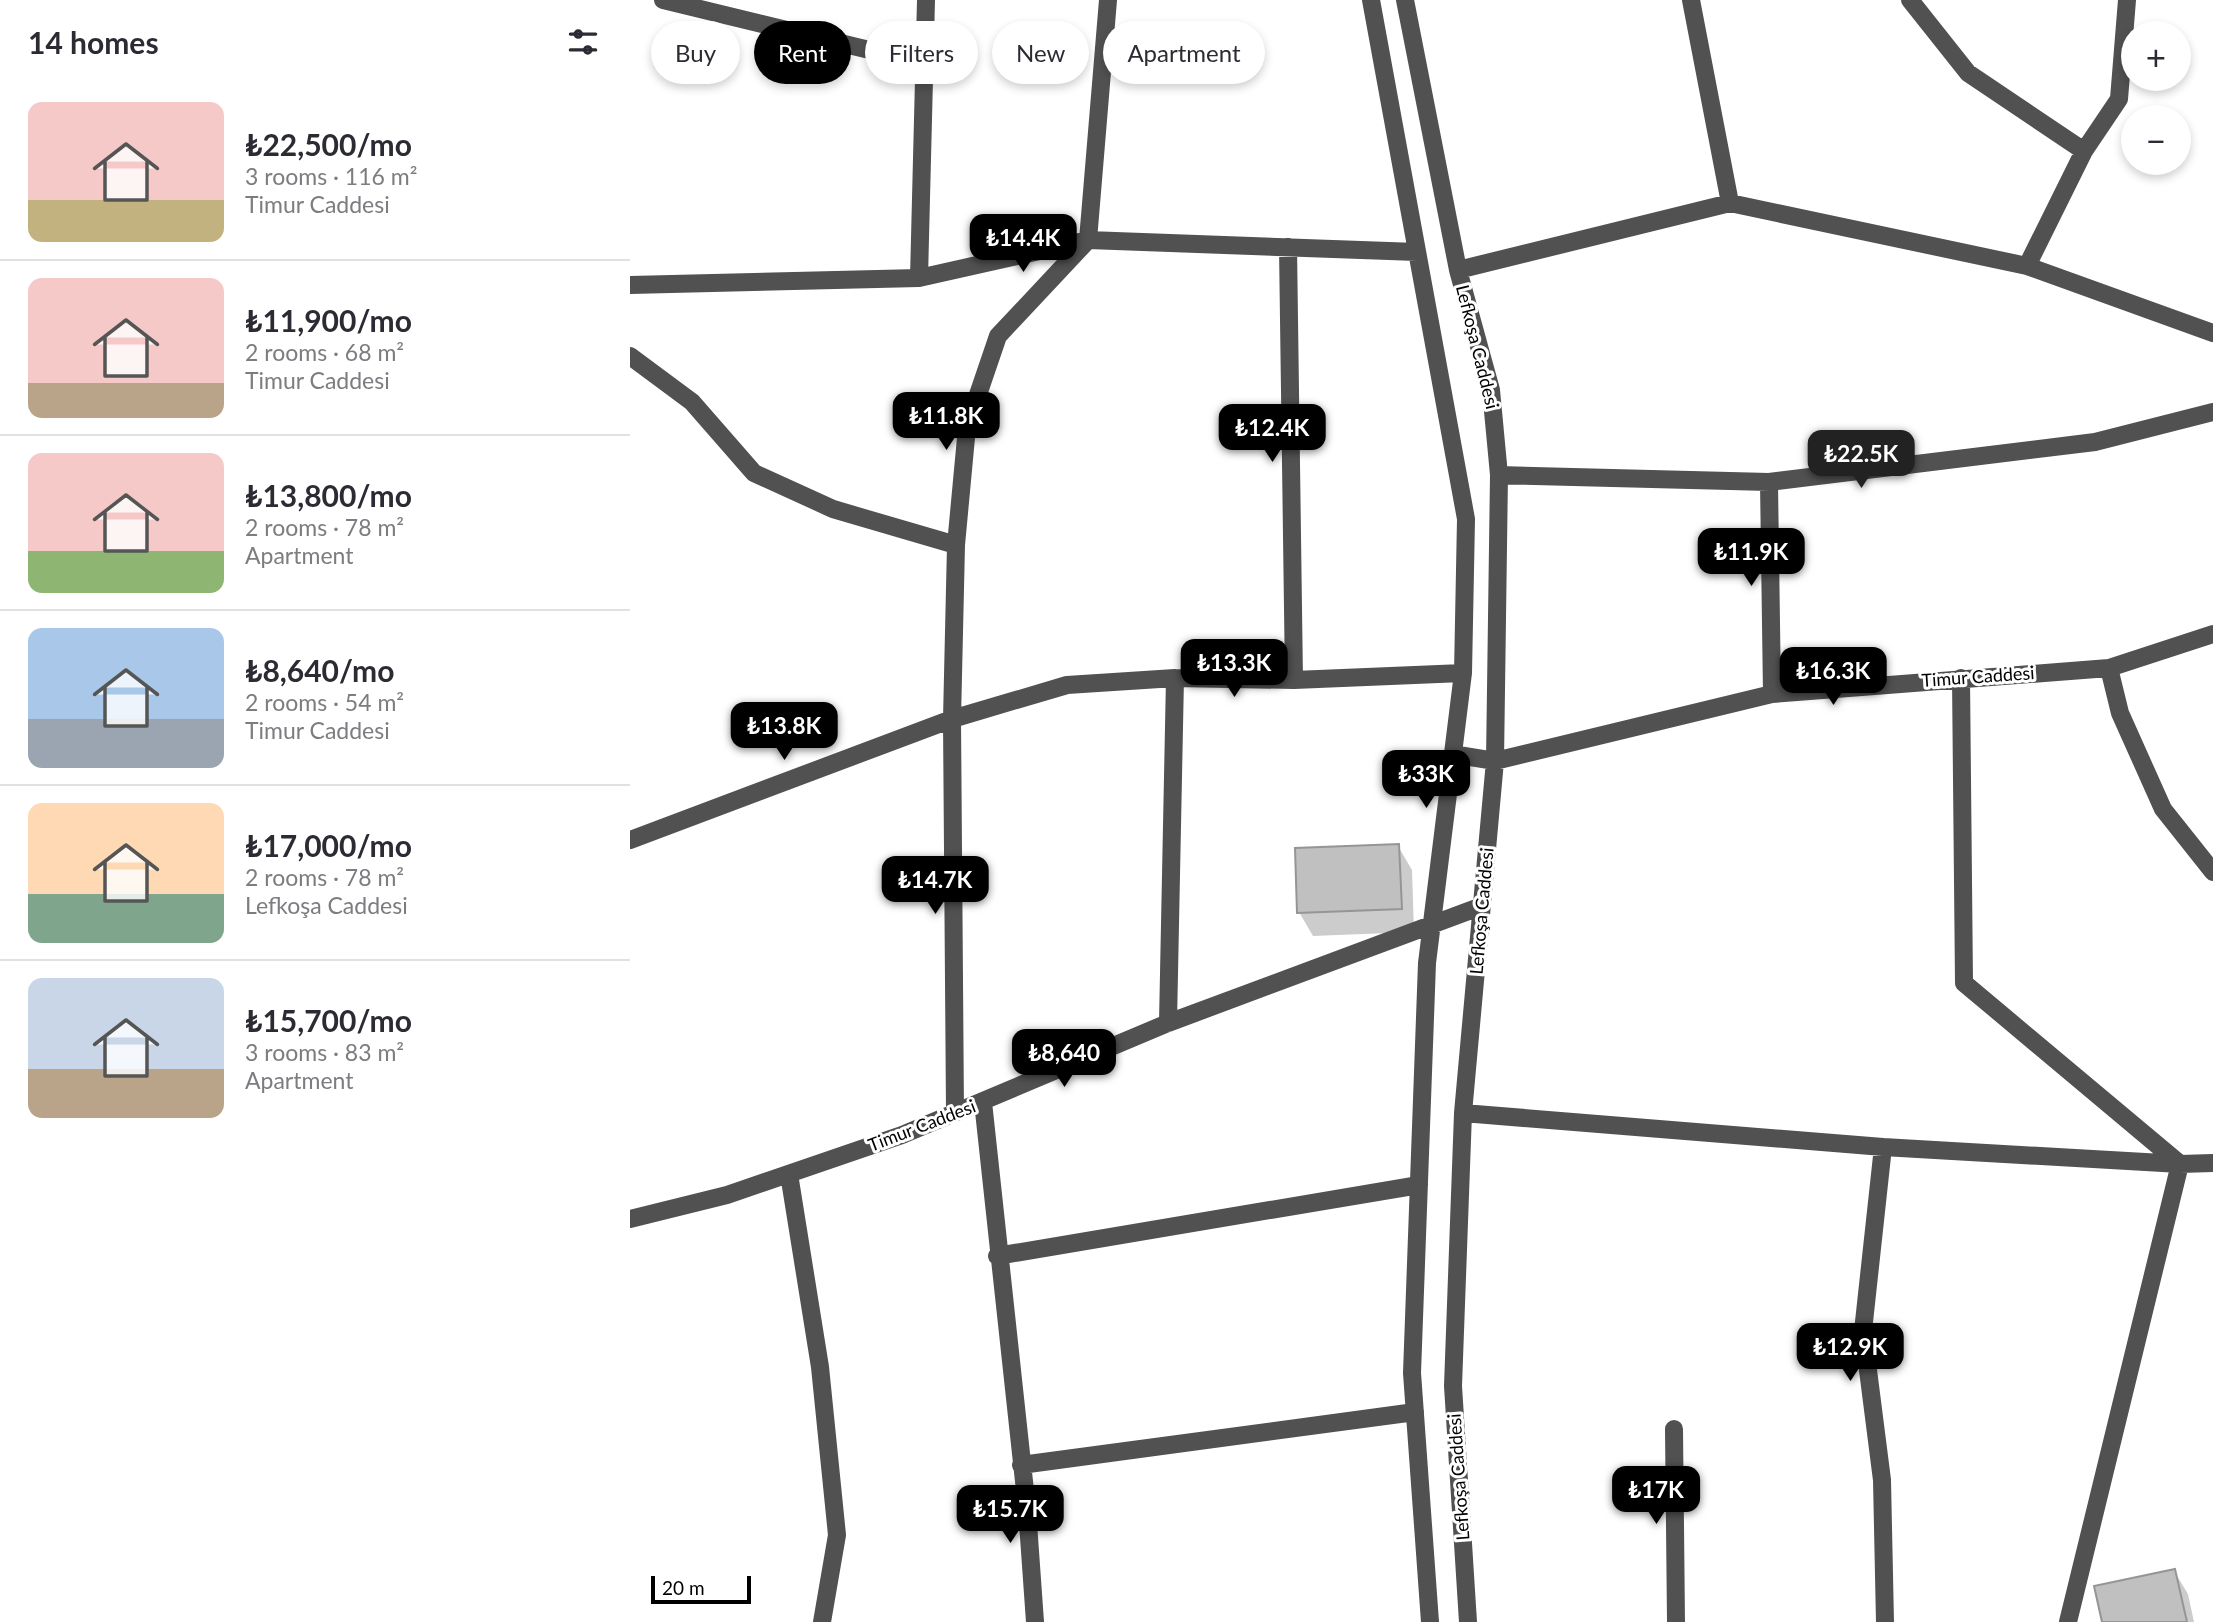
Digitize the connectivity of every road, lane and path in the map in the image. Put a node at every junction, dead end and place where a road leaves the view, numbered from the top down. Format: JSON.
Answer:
{"nodes":[{"id":1,"x":663,"y":0,"type":"edge"},
{"id":2,"x":926,"y":0,"type":"edge"},
{"id":3,"x":1108,"y":0,"type":"edge"},
{"id":4,"x":1371,"y":0,"type":"edge"},
{"id":5,"x":1405,"y":0,"type":"edge"},
{"id":6,"x":1691,"y":0,"type":"edge"},
{"id":7,"x":1910,"y":0,"type":"edge"},
{"id":8,"x":2127,"y":0,"type":"edge"},
{"id":9,"x":925,"y":21,"type":"edge"},
{"id":10,"x":865,"y":48,"type":"edge"},
{"id":11,"x":923,"y":84,"type":"edge"},
{"id":12,"x":2084,"y":151,"type":"junction"},
{"id":13,"x":1730,"y":203,"type":"junction"},
{"id":14,"x":1088,"y":240,"type":"junction"},
{"id":15,"x":1288,"y":247,"type":"junction"},
{"id":16,"x":1417,"y":253,"type":"junction"},
{"id":17,"x":2027,"y":266,"type":"junction"},
{"id":18,"x":1458,"y":270,"type":"junction"},
{"id":19,"x":919,"y":278,"type":"junction"},
{"id":20,"x":630,"y":285,"type":"edge"},
{"id":21,"x":2213,"y":332,"type":"edge"},
{"id":22,"x":630,"y":356,"type":"edge"},
{"id":23,"x":2213,"y":412,"type":"edge"},
{"id":24,"x":1499,"y":475,"type":"junction"},
{"id":25,"x":1769,"y":481,"type":"junction"},
{"id":26,"x":956,"y":545,"type":"junction"},
{"id":27,"x":2213,"y":634,"type":"edge"},
{"id":28,"x":2109,"y":668,"type":"junction"},
{"id":29,"x":1463,"y":673,"type":"junction"},
{"id":30,"x":1174,"y":678,"type":"junction"},
{"id":31,"x":1961,"y":678,"type":"junction"},
{"id":32,"x":1294,"y":680,"type":"junction"},
{"id":33,"x":1772,"y":694,"type":"junction"},
{"id":34,"x":952,"y":719,"type":"junction"},
{"id":35,"x":1452,"y":754,"type":"junction"},
{"id":36,"x":1495,"y":761,"type":"junction"},
{"id":37,"x":630,"y":840,"type":"edge"},
{"id":38,"x":2213,"y":872,"type":"edge"},
{"id":39,"x":1482,"y":906,"type":"junction"},
{"id":40,"x":1431,"y":925,"type":"junction"},
{"id":41,"x":1168,"y":1023,"type":"junction"},
{"id":42,"x":983,"y":1102,"type":"junction"},
{"id":43,"x":955,"y":1112,"type":"junction"},
{"id":44,"x":1463,"y":1113,"type":"junction"},
{"id":45,"x":1883,"y":1147,"type":"junction"},
{"id":46,"x":2213,"y":1163,"type":"edge"},
{"id":47,"x":2180,"y":1164,"type":"junction"},
{"id":48,"x":789,"y":1174,"type":"junction"},
{"id":49,"x":1419,"y":1185,"type":"junction"},
{"id":50,"x":630,"y":1219,"type":"edge"},
{"id":51,"x":997,"y":1256,"type":"junction"},
{"id":52,"x":1415,"y":1412,"type":"junction"},
{"id":53,"x":1674,"y":1429,"type":"dead end"},
{"id":54,"x":1021,"y":1465,"type":"junction"},
{"id":55,"x":822,"y":1622,"type":"edge"},
{"id":56,"x":1035,"y":1622,"type":"edge"},
{"id":57,"x":1430,"y":1622,"type":"edge"},
{"id":58,"x":1468,"y":1622,"type":"edge"},
{"id":59,"x":1676,"y":1622,"type":"edge"},
{"id":60,"x":1885,"y":1622,"type":"edge"},
{"id":61,"x":2068,"y":1622,"type":"edge"}],
"edges":[{"from":1,"to":10,"type":"street"},
{"from":2,"to":9,"type":"street"},
{"from":3,"to":14,"type":"street"},
{"from":4,"to":16,"type":"street"},
{"from":5,"to":18,"type":"street","name":"Lefkoşa Caddesi"},
{"from":6,"to":13,"type":"street"},
{"from":7,"to":12,"type":"street"},
{"from":8,"to":12,"type":"street"},
{"from":11,"to":19,"type":"street"},
{"from":12,"to":17,"type":"street"},
{"from":13,"to":17,"type":"street"},
{"from":13,"to":18,"type":"street"},
{"from":14,"to":15,"type":"street"},
{"from":14,"to":19,"type":"street"},
{"from":14,"to":26,"type":"street"},
{"from":15,"to":16,"type":"street"},
{"from":15,"to":32,"type":"street"},
{"from":16,"to":29,"type":"street"},
{"from":17,"to":21,"type":"street"},
{"from":18,"to":24,"type":"street","name":"Lefkoşa Caddesi"},
{"from":19,"to":20,"type":"street"},
{"from":22,"to":26,"type":"street"},
{"from":23,"to":25,"type":"street"},
{"from":24,"to":25,"type":"street"},
{"from":24,"to":36,"type":"street","name":"Lefkoşa Caddesi"},
{"from":25,"to":33,"type":"street"},
{"from":26,"to":34,"type":"street"},
{"from":27,"to":28,"type":"street","name":"Timur Caddesi"},
{"from":28,"to":31,"type":"street","name":"Timur Caddesi"},
{"from":28,"to":38,"type":"street"},
{"from":29,"to":32,"type":"street"},
{"from":29,"to":35,"type":"street"},
{"from":30,"to":32,"type":"street"},
{"from":30,"to":34,"type":"street"},
{"from":30,"to":41,"type":"street"},
{"from":31,"to":33,"type":"street","name":"Timur Caddesi"},
{"from":31,"to":47,"type":"street"},
{"from":33,"to":36,"type":"street","name":"Timur Caddesi"},
{"from":34,"to":37,"type":"street"},
{"from":34,"to":43,"type":"street"},
{"from":35,"to":36,"type":"street","name":"Timur Caddesi"},
{"from":35,"to":40,"type":"street"},
{"from":36,"to":39,"type":"street","name":"Lefkoşa Caddesi"},
{"from":39,"to":40,"type":"street","name":"Timur Caddesi"},
{"from":39,"to":44,"type":"street","name":"Lefkoşa Caddesi"},
{"from":40,"to":41,"type":"street","name":"Timur Caddesi"},
{"from":40,"to":49,"type":"street"},
{"from":41,"to":42,"type":"street","name":"Timur Caddesi"},
{"from":42,"to":43,"type":"street","name":"Timur Caddesi"},
{"from":42,"to":51,"type":"street"},
{"from":43,"to":48,"type":"street","name":"Timur Caddesi"},
{"from":44,"to":45,"type":"street"},
{"from":44,"to":58,"type":"street","name":"Lefkoşa Caddesi"},
{"from":45,"to":47,"type":"street"},
{"from":45,"to":60,"type":"street"},
{"from":46,"to":47,"type":"street"},
{"from":47,"to":61,"type":"street"},
{"from":48,"to":50,"type":"street","name":"Timur Caddesi"},
{"from":48,"to":55,"type":"street"},
{"from":49,"to":51,"type":"street"},
{"from":49,"to":52,"type":"street"},
{"from":51,"to":54,"type":"street"},
{"from":52,"to":54,"type":"street"},
{"from":52,"to":57,"type":"street"},
{"from":53,"to":59,"type":"street"},
{"from":54,"to":56,"type":"street"}]}
